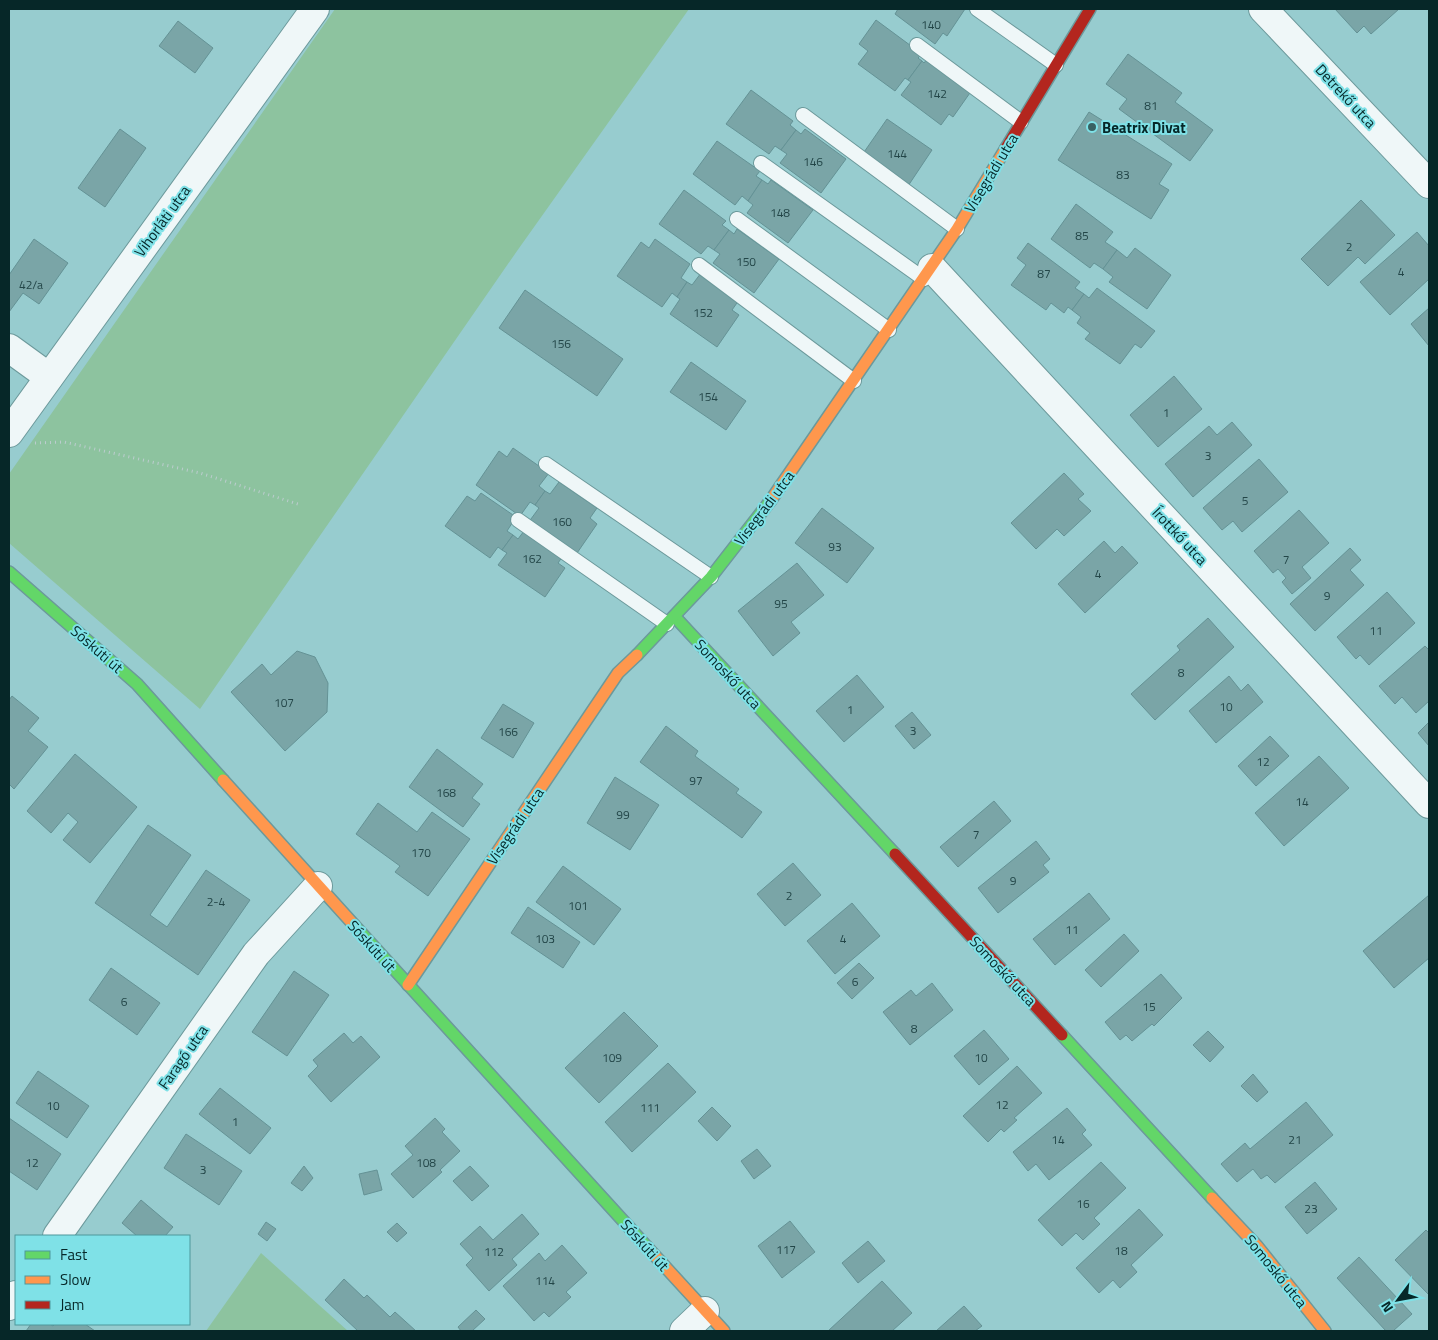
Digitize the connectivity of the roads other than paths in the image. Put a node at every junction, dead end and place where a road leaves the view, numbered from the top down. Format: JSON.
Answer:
{"nodes":[{"id":1,"x":316,"y":9,"type":"edge"},
{"id":2,"x":978,"y":9,"type":"edge"},
{"id":3,"x":1264,"y":9,"type":"edge"},
{"id":4,"x":1083,"y":11,"type":"edge"},
{"id":5,"x":917,"y":45,"type":"dead end"},
{"id":6,"x":1056,"y":65,"type":"junction"},
{"id":7,"x":803,"y":115,"type":"dead end"},
{"id":8,"x":1021,"y":122,"type":"junction"},
{"id":9,"x":761,"y":164,"type":"dead end"},
{"id":10,"x":1429,"y":184,"type":"edge"},
{"id":11,"x":737,"y":220,"type":"dead end"},
{"id":12,"x":957,"y":229,"type":"junction"},
{"id":13,"x":700,"y":265,"type":"dead end"},
{"id":14,"x":928,"y":274,"type":"junction"},
{"id":15,"x":889,"y":330,"type":"junction"},
{"id":16,"x":9,"y":348,"type":"edge"},
{"id":17,"x":49,"y":377,"type":"junction"},
{"id":18,"x":854,"y":381,"type":"junction"},
{"id":19,"x":18,"y":438,"type":"edge"},
{"id":20,"x":546,"y":464,"type":"dead end"},
{"id":21,"x":518,"y":520,"type":"dead end"},
{"id":22,"x":9,"y":572,"type":"edge"},
{"id":23,"x":711,"y":577,"type":"junction"},
{"id":24,"x":671,"y":621,"type":"junction"},
{"id":25,"x":1429,"y":804,"type":"edge"},
{"id":26,"x":318,"y":886,"type":"junction"},
{"id":27,"x":408,"y":985,"type":"junction"},
{"id":28,"x":59,"y":1235,"type":"edge"},
{"id":29,"x":705,"y":1311,"type":"junction"},
{"id":30,"x":684,"y":1331,"type":"edge"},
{"id":31,"x":724,"y":1331,"type":"edge"},
{"id":32,"x":1325,"y":1331,"type":"edge"}],
"edges":[{"from":1,"to":17,"type":"street","name":"Vihorláti utca"},
{"from":2,"to":6,"type":"lane"},
{"from":3,"to":10,"type":"street","name":"Detrekő utca"},
{"from":4,"to":6,"type":"street","name":"Visegrádi utca"},
{"from":5,"to":8,"type":"lane"},
{"from":6,"to":8,"type":"street","name":"Visegrádi utca"},
{"from":7,"to":12,"type":"lane"},
{"from":8,"to":12,"type":"street","name":"Visegrádi utca"},
{"from":9,"to":14,"type":"lane"},
{"from":11,"to":15,"type":"lane"},
{"from":12,"to":14,"type":"street","name":"Visegrádi utca"},
{"from":13,"to":18,"type":"lane"},
{"from":14,"to":15,"type":"street","name":"Visegrádi utca"},
{"from":14,"to":25,"type":"street","name":"Írottkő utca"},
{"from":15,"to":18,"type":"street","name":"Visegrádi utca"},
{"from":16,"to":17,"type":"street"},
{"from":17,"to":19,"type":"street","name":"Vihorláti utca"},
{"from":18,"to":23,"type":"street","name":"Visegrádi utca"},
{"from":20,"to":23,"type":"lane"},
{"from":21,"to":24,"type":"lane"},
{"from":22,"to":26,"type":"street","name":"Sóskúti út"},
{"from":23,"to":24,"type":"street","name":"Visegrádi utca"},
{"from":24,"to":27,"type":"street","name":"Visegrádi utca"},
{"from":24,"to":32,"type":"street","name":"Somoskő utca"},
{"from":26,"to":27,"type":"street","name":"Sóskúti út"},
{"from":26,"to":28,"type":"street","name":"Faragó utca"},
{"from":27,"to":29,"type":"street","name":"Sóskúti út"},
{"from":29,"to":30,"type":"street"},
{"from":29,"to":31,"type":"street","name":"Sóskúti út"}]}
